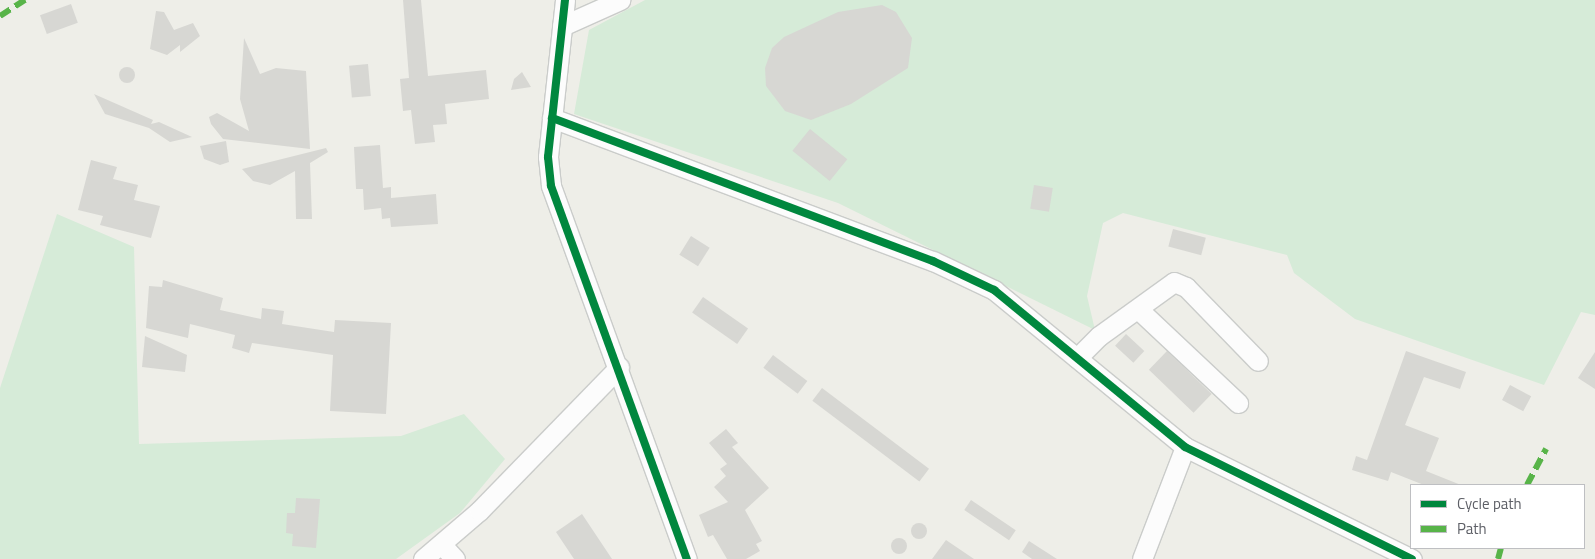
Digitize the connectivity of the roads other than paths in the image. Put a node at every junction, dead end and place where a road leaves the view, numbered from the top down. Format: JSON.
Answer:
{"nodes":[{"id":1,"x":565,"y":0,"type":"edge"},
{"id":2,"x":620,"y":0,"type":"edge"},
{"id":3,"x":562,"y":26,"type":"junction"},
{"id":4,"x":552,"y":118,"type":"junction"},
{"id":5,"x":1139,"y":310,"type":"junction"},
{"id":6,"x":1078,"y":358,"type":"junction"},
{"id":7,"x":1258,"y":361,"type":"dead end"},
{"id":8,"x":619,"y":368,"type":"junction"},
{"id":9,"x":1238,"y":403,"type":"dead end"},
{"id":10,"x":1185,"y":447,"type":"junction"},
{"id":11,"x":442,"y":545,"type":"junction"},
{"id":12,"x":423,"y":559,"type":"edge"},
{"id":13,"x":455,"y":559,"type":"edge"},
{"id":14,"x":687,"y":559,"type":"edge"},
{"id":15,"x":1142,"y":559,"type":"edge"},
{"id":16,"x":1412,"y":559,"type":"edge"}],
"edges":[{"from":1,"to":3,"type":"street"},
{"from":2,"to":3,"type":"street"},
{"from":3,"to":4,"type":"street"},
{"from":4,"to":6,"type":"street"},
{"from":4,"to":8,"type":"street"},
{"from":5,"to":6,"type":"street"},
{"from":5,"to":7,"type":"street"},
{"from":5,"to":9,"type":"street"},
{"from":6,"to":10,"type":"street"},
{"from":8,"to":11,"type":"street"},
{"from":8,"to":14,"type":"street"},
{"from":10,"to":15,"type":"street"},
{"from":10,"to":16,"type":"street"},
{"from":11,"to":12,"type":"street"},
{"from":11,"to":13,"type":"street"}]}
